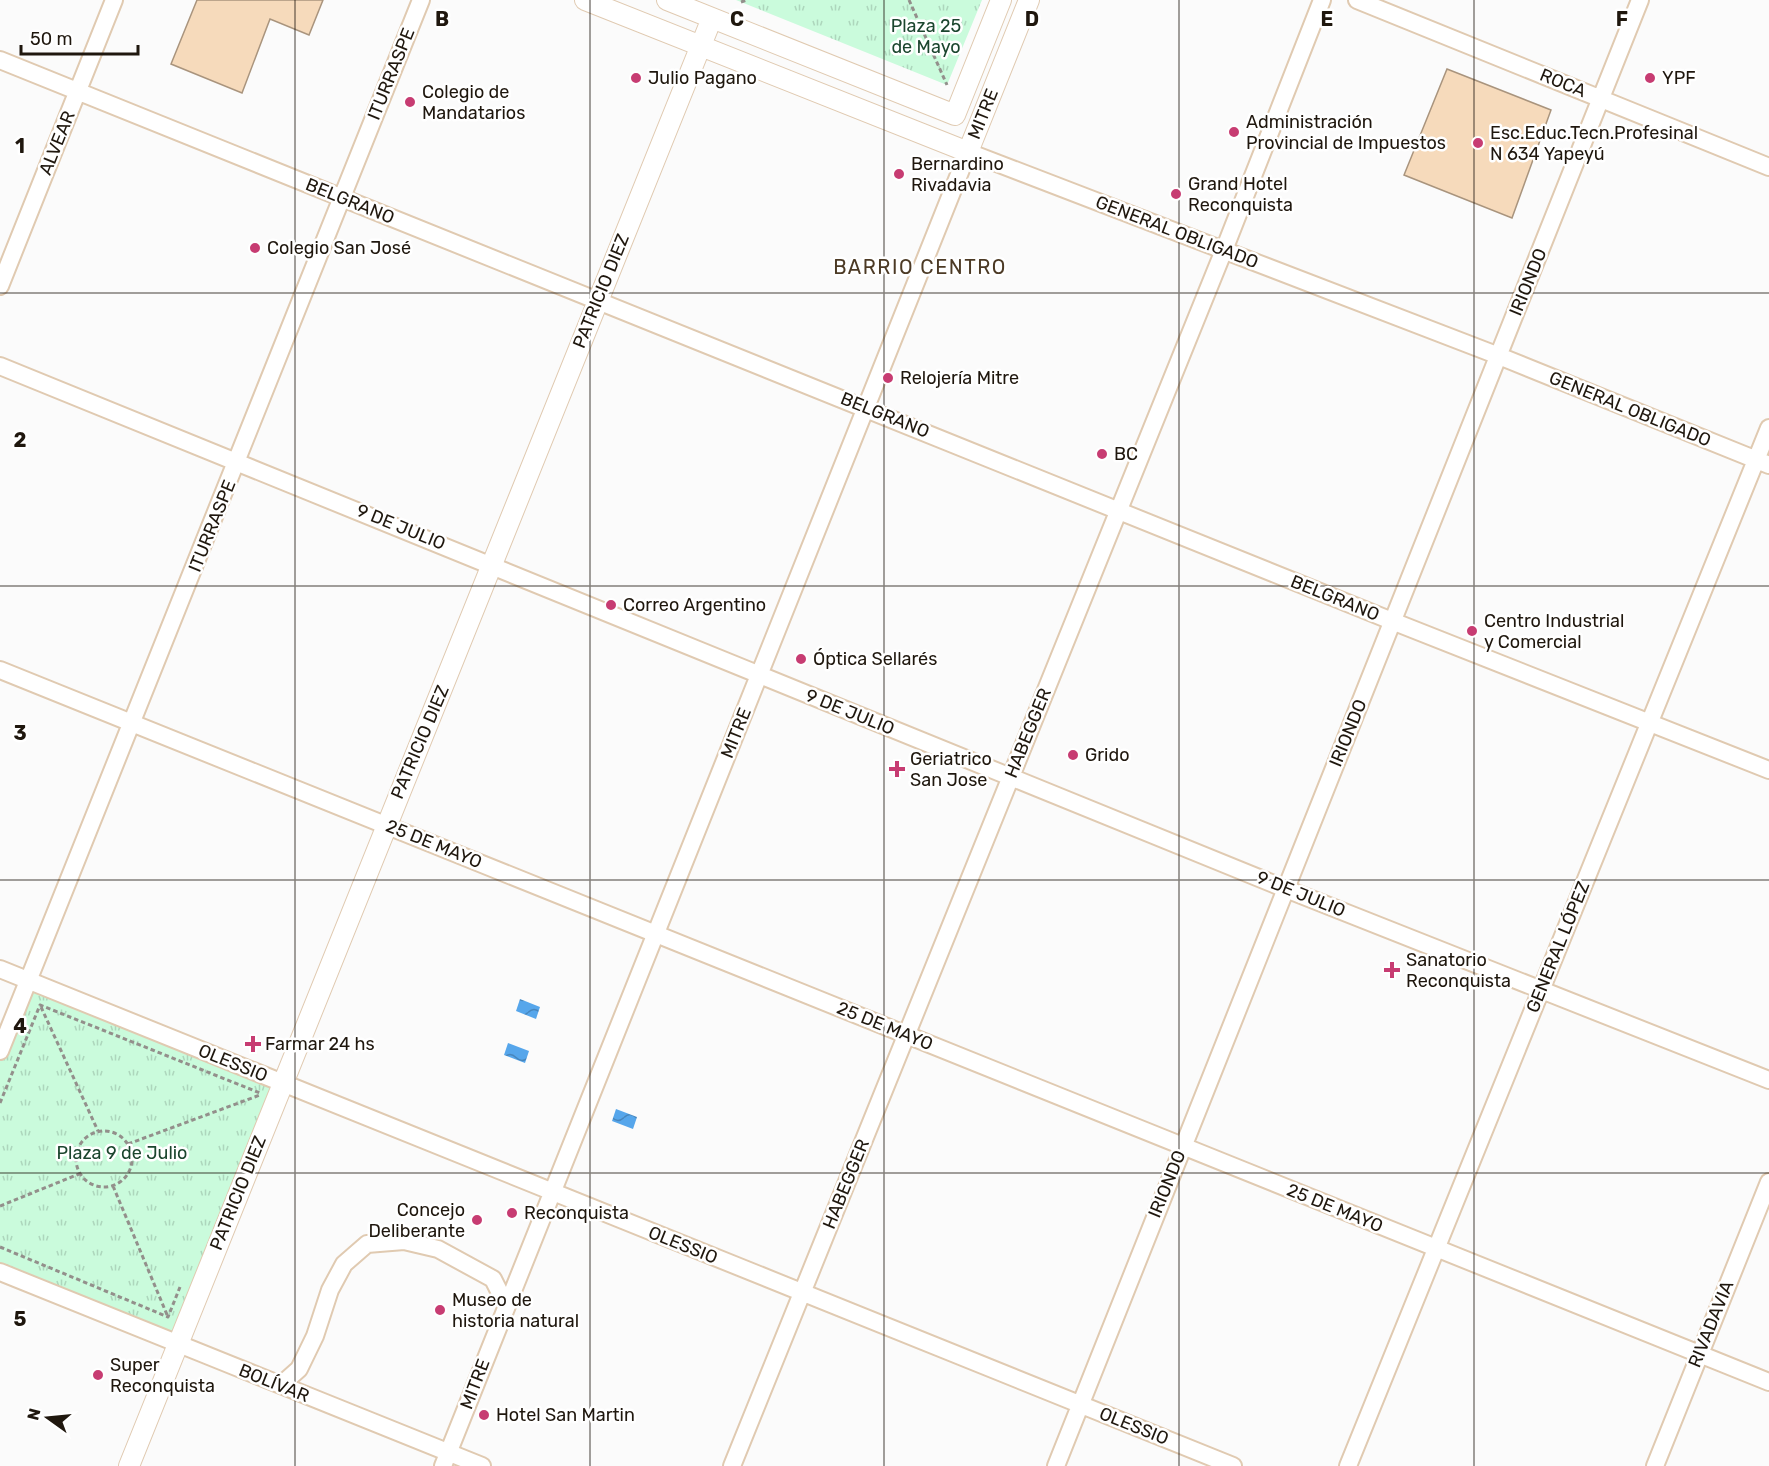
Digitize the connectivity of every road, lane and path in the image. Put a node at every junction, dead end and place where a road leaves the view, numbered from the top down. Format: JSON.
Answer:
{"nodes":[{"id":1,"x":114,"y":0,"type":"edge"},
{"id":2,"x":421,"y":0,"type":"edge"},
{"id":3,"x":585,"y":0,"type":"edge"},
{"id":4,"x":667,"y":0,"type":"edge"},
{"id":5,"x":909,"y":0,"type":"edge"},
{"id":6,"x":1001,"y":0,"type":"edge"},
{"id":7,"x":1029,"y":0,"type":"edge"},
{"id":8,"x":1322,"y":0,"type":"edge"},
{"id":9,"x":1357,"y":0,"type":"edge"},
{"id":10,"x":1640,"y":0,"type":"edge"},
{"id":11,"x":712,"y":18,"type":"junction"},
{"id":12,"x":700,"y":46,"type":"junction"},
{"id":13,"x":0,"y":60,"type":"edge"},
{"id":14,"x":947,"y":85,"type":"dead end"},
{"id":15,"x":77,"y":91,"type":"junction"},
{"id":16,"x":1600,"y":99,"type":"junction"},
{"id":17,"x":968,"y":152,"type":"junction"},
{"id":18,"x":1769,"y":167,"type":"edge"},
{"id":19,"x":342,"y":197,"type":"junction"},
{"id":20,"x":1224,"y":250,"type":"junction"},
{"id":21,"x":0,"y":286,"type":"edge"},
{"id":22,"x":597,"y":300,"type":"junction"},
{"id":23,"x":1499,"y":356,"type":"junction"},
{"id":24,"x":0,"y":366,"type":"edge"},
{"id":25,"x":865,"y":407,"type":"junction"},
{"id":26,"x":1769,"y":428,"type":"edge"},
{"id":27,"x":238,"y":461,"type":"junction"},
{"id":28,"x":1762,"y":463,"type":"edge"},
{"id":29,"x":1117,"y":508,"type":"junction"},
{"id":30,"x":493,"y":565,"type":"junction"},
{"id":31,"x":1392,"y":621,"type":"junction"},
{"id":32,"x":0,"y":670,"type":"edge"},
{"id":33,"x":759,"y":675,"type":"junction"},
{"id":34,"x":1649,"y":722,"type":"junction"},
{"id":35,"x":132,"y":723,"type":"junction"},
{"id":36,"x":1769,"y":770,"type":"edge"},
{"id":37,"x":1011,"y":776,"type":"junction"},
{"id":38,"x":385,"y":825,"type":"junction"},
{"id":39,"x":1286,"y":889,"type":"junction"},
{"id":40,"x":655,"y":933,"type":"junction"},
{"id":41,"x":0,"y":969,"type":"edge"},
{"id":42,"x":28,"y":980,"type":"junction"},
{"id":43,"x":1541,"y":989,"type":"junction"},
{"id":44,"x":40,"y":1005,"type":"junction"},
{"id":45,"x":905,"y":1034,"type":"junction"},
{"id":46,"x":0,"y":1051,"type":"edge"},
{"id":47,"x":1769,"y":1080,"type":"edge"},
{"id":48,"x":282,"y":1083,"type":"junction"},
{"id":49,"x":263,"y":1094,"type":"junction"},
{"id":50,"x":0,"y":1103,"type":"edge"},
{"id":51,"x":259,"y":1105,"type":"dead end"},
{"id":52,"x":98,"y":1131,"type":"junction"},
{"id":53,"x":128,"y":1144,"type":"junction"},
{"id":54,"x":1182,"y":1146,"type":"junction"},
{"id":55,"x":80,"y":1174,"type":"junction"},
{"id":56,"x":1769,"y":1182,"type":"edge"},
{"id":57,"x":113,"y":1186,"type":"junction"},
{"id":58,"x":553,"y":1192,"type":"junction"},
{"id":59,"x":0,"y":1206,"type":"edge"},
{"id":60,"x":0,"y":1247,"type":"edge"},
{"id":61,"x":1435,"y":1248,"type":"junction"},
{"id":62,"x":0,"y":1272,"type":"edge"},
{"id":63,"x":181,"y":1285,"type":"dead end"},
{"id":64,"x":802,"y":1292,"type":"junction"},
{"id":65,"x":506,"y":1305,"type":"junction"},
{"id":66,"x":168,"y":1317,"type":"junction"},
{"id":67,"x":177,"y":1344,"type":"junction"},
{"id":68,"x":1699,"y":1354,"type":"junction"},
{"id":69,"x":1769,"y":1382,"type":"edge"},
{"id":70,"x":281,"y":1385,"type":"junction"},
{"id":71,"x":1080,"y":1404,"type":"junction"},
{"id":72,"x":446,"y":1459,"type":"edge"},
{"id":73,"x":129,"y":1466,"type":"edge"},
{"id":74,"x":482,"y":1466,"type":"edge"},
{"id":75,"x":732,"y":1466,"type":"edge"},
{"id":76,"x":1056,"y":1466,"type":"edge"},
{"id":77,"x":1233,"y":1466,"type":"edge"},
{"id":78,"x":1348,"y":1466,"type":"edge"},
{"id":79,"x":1654,"y":1466,"type":"edge"}],
"edges":[{"from":1,"to":15,"type":"street","name":"ALVEAR"},
{"from":2,"to":19,"type":"street","name":"ITURRASPE"},
{"from":3,"to":12,"type":"main road","name":"GENERAL OBLIGADO"},
{"from":4,"to":11,"type":"main road"},
{"from":5,"to":14,"type":"path"},
{"from":6,"to":11,"type":"main road","name":"MITRE"},
{"from":7,"to":17,"type":"main road","name":"MITRE"},
{"from":8,"to":20,"type":"street","name":"HABEGGER"},
{"from":9,"to":16,"type":"street","name":"ROCA"},
{"from":10,"to":16,"type":"street","name":"IRIONDO"},
{"from":11,"to":12,"type":"main road","name":"PATRICIO DIEZ"},
{"from":12,"to":17,"type":"main road","name":"GENERAL OBLIGADO"},
{"from":12,"to":22,"type":"main road","name":"PATRICIO DIEZ"},
{"from":13,"to":15,"type":"street","name":"BELGRANO"},
{"from":15,"to":19,"type":"street","name":"BELGRANO"},
{"from":15,"to":21,"type":"street","name":"ALVEAR"},
{"from":16,"to":18,"type":"street","name":"ROCA"},
{"from":16,"to":23,"type":"street","name":"IRIONDO"},
{"from":17,"to":20,"type":"street","name":"GENERAL OBLIGADO"},
{"from":17,"to":25,"type":"street","name":"MITRE"},
{"from":19,"to":22,"type":"street","name":"BELGRANO"},
{"from":19,"to":27,"type":"street","name":"ITURRASPE"},
{"from":20,"to":23,"type":"street","name":"GENERAL OBLIGADO"},
{"from":20,"to":29,"type":"street","name":"HABEGGER"},
{"from":22,"to":25,"type":"street","name":"BELGRANO"},
{"from":22,"to":30,"type":"main road","name":"PATRICIO DIEZ"},
{"from":23,"to":28,"type":"street","name":"GENERAL OBLIGADO"},
{"from":23,"to":31,"type":"street","name":"IRIONDO"},
{"from":24,"to":27,"type":"street","name":"9 DE JULIO"},
{"from":25,"to":29,"type":"street","name":"BELGRANO"},
{"from":25,"to":33,"type":"street","name":"MITRE"},
{"from":26,"to":28,"type":"street","name":"GENERAL LÓPEZ"},
{"from":27,"to":30,"type":"street","name":"9 DE JULIO"},
{"from":27,"to":35,"type":"street","name":"ITURRASPE"},
{"from":28,"to":34,"type":"street","name":"GENERAL LÓPEZ"},
{"from":29,"to":31,"type":"street","name":"BELGRANO"},
{"from":29,"to":37,"type":"street","name":"HABEGGER"},
{"from":30,"to":33,"type":"street","name":"9 DE JULIO"},
{"from":30,"to":38,"type":"main road","name":"PATRICIO DIEZ"},
{"from":31,"to":34,"type":"street","name":"BELGRANO"},
{"from":31,"to":39,"type":"street","name":"IRIONDO"},
{"from":32,"to":35,"type":"street","name":"25 DE MAYO"},
{"from":33,"to":37,"type":"street","name":"9 DE JULIO"},
{"from":33,"to":40,"type":"street","name":"MITRE"},
{"from":34,"to":36,"type":"street","name":"BELGRANO"},
{"from":34,"to":43,"type":"street","name":"GENERAL LÓPEZ"},
{"from":35,"to":38,"type":"street","name":"25 DE MAYO"},
{"from":35,"to":42,"type":"street","name":"ITURRASPE"},
{"from":37,"to":39,"type":"street","name":"9 DE JULIO"},
{"from":37,"to":45,"type":"street","name":"HABEGGER"},
{"from":38,"to":40,"type":"street","name":"25 DE MAYO"},
{"from":38,"to":48,"type":"main road","name":"PATRICIO DIEZ"},
{"from":39,"to":43,"type":"street","name":"9 DE JULIO"},
{"from":39,"to":54,"type":"street","name":"IRIONDO"},
{"from":40,"to":45,"type":"street","name":"25 DE MAYO"},
{"from":40,"to":58,"type":"street","name":"MITRE"},
{"from":41,"to":42,"type":"street","name":"OLESSIO"},
{"from":42,"to":46,"type":"street","name":"ITURRASPE"},
{"from":42,"to":48,"type":"street","name":"OLESSIO"},
{"from":43,"to":47,"type":"street","name":"9 DE JULIO"},
{"from":43,"to":61,"type":"street","name":"GENERAL LÓPEZ"},
{"from":44,"to":49,"type":"path"},
{"from":44,"to":50,"type":"path"},
{"from":44,"to":52,"type":"path"},
{"from":45,"to":54,"type":"street","name":"25 DE MAYO"},
{"from":45,"to":64,"type":"street","name":"HABEGGER"},
{"from":48,"to":58,"type":"street","name":"OLESSIO"},
{"from":48,"to":67,"type":"main road","name":"PATRICIO DIEZ"},
{"from":49,"to":51,"type":"path"},
{"from":49,"to":53,"type":"path"},
{"from":52,"to":53,"type":"path"},
{"from":52,"to":55,"type":"path"},
{"from":53,"to":57,"type":"path"},
{"from":54,"to":61,"type":"street","name":"25 DE MAYO"},
{"from":54,"to":71,"type":"street","name":"IRIONDO"},
{"from":55,"to":57,"type":"path"},
{"from":55,"to":59,"type":"path"},
{"from":56,"to":68,"type":"street","name":"RIVADAVIA"},
{"from":57,"to":66,"type":"path"},
{"from":58,"to":64,"type":"street","name":"OLESSIO"},
{"from":58,"to":65,"type":"street","name":"MITRE"},
{"from":60,"to":66,"type":"path"},
{"from":61,"to":68,"type":"street","name":"25 DE MAYO"},
{"from":61,"to":78,"type":"street","name":"GENERAL LÓPEZ"},
{"from":62,"to":67,"type":"street","name":"BOLÍVAR"},
{"from":63,"to":66,"type":"path"},
{"from":64,"to":71,"type":"street","name":"OLESSIO"},
{"from":64,"to":75,"type":"street","name":"HABEGGER"},
{"from":65,"to":70,"type":"street"},
{"from":65,"to":72,"type":"street","name":"MITRE"},
{"from":67,"to":70,"type":"street","name":"BOLÍVAR"},
{"from":67,"to":73,"type":"main road","name":"PATRICIO DIEZ"},
{"from":68,"to":69,"type":"street","name":"25 DE MAYO"},
{"from":68,"to":79,"type":"street","name":"RIVADAVIA"},
{"from":70,"to":72,"type":"street","name":"BOLÍVAR"},
{"from":71,"to":76,"type":"street","name":"IRIONDO"},
{"from":71,"to":77,"type":"street","name":"OLESSIO"},
{"from":72,"to":74,"type":"street","name":"BOLÍVAR"}]}
